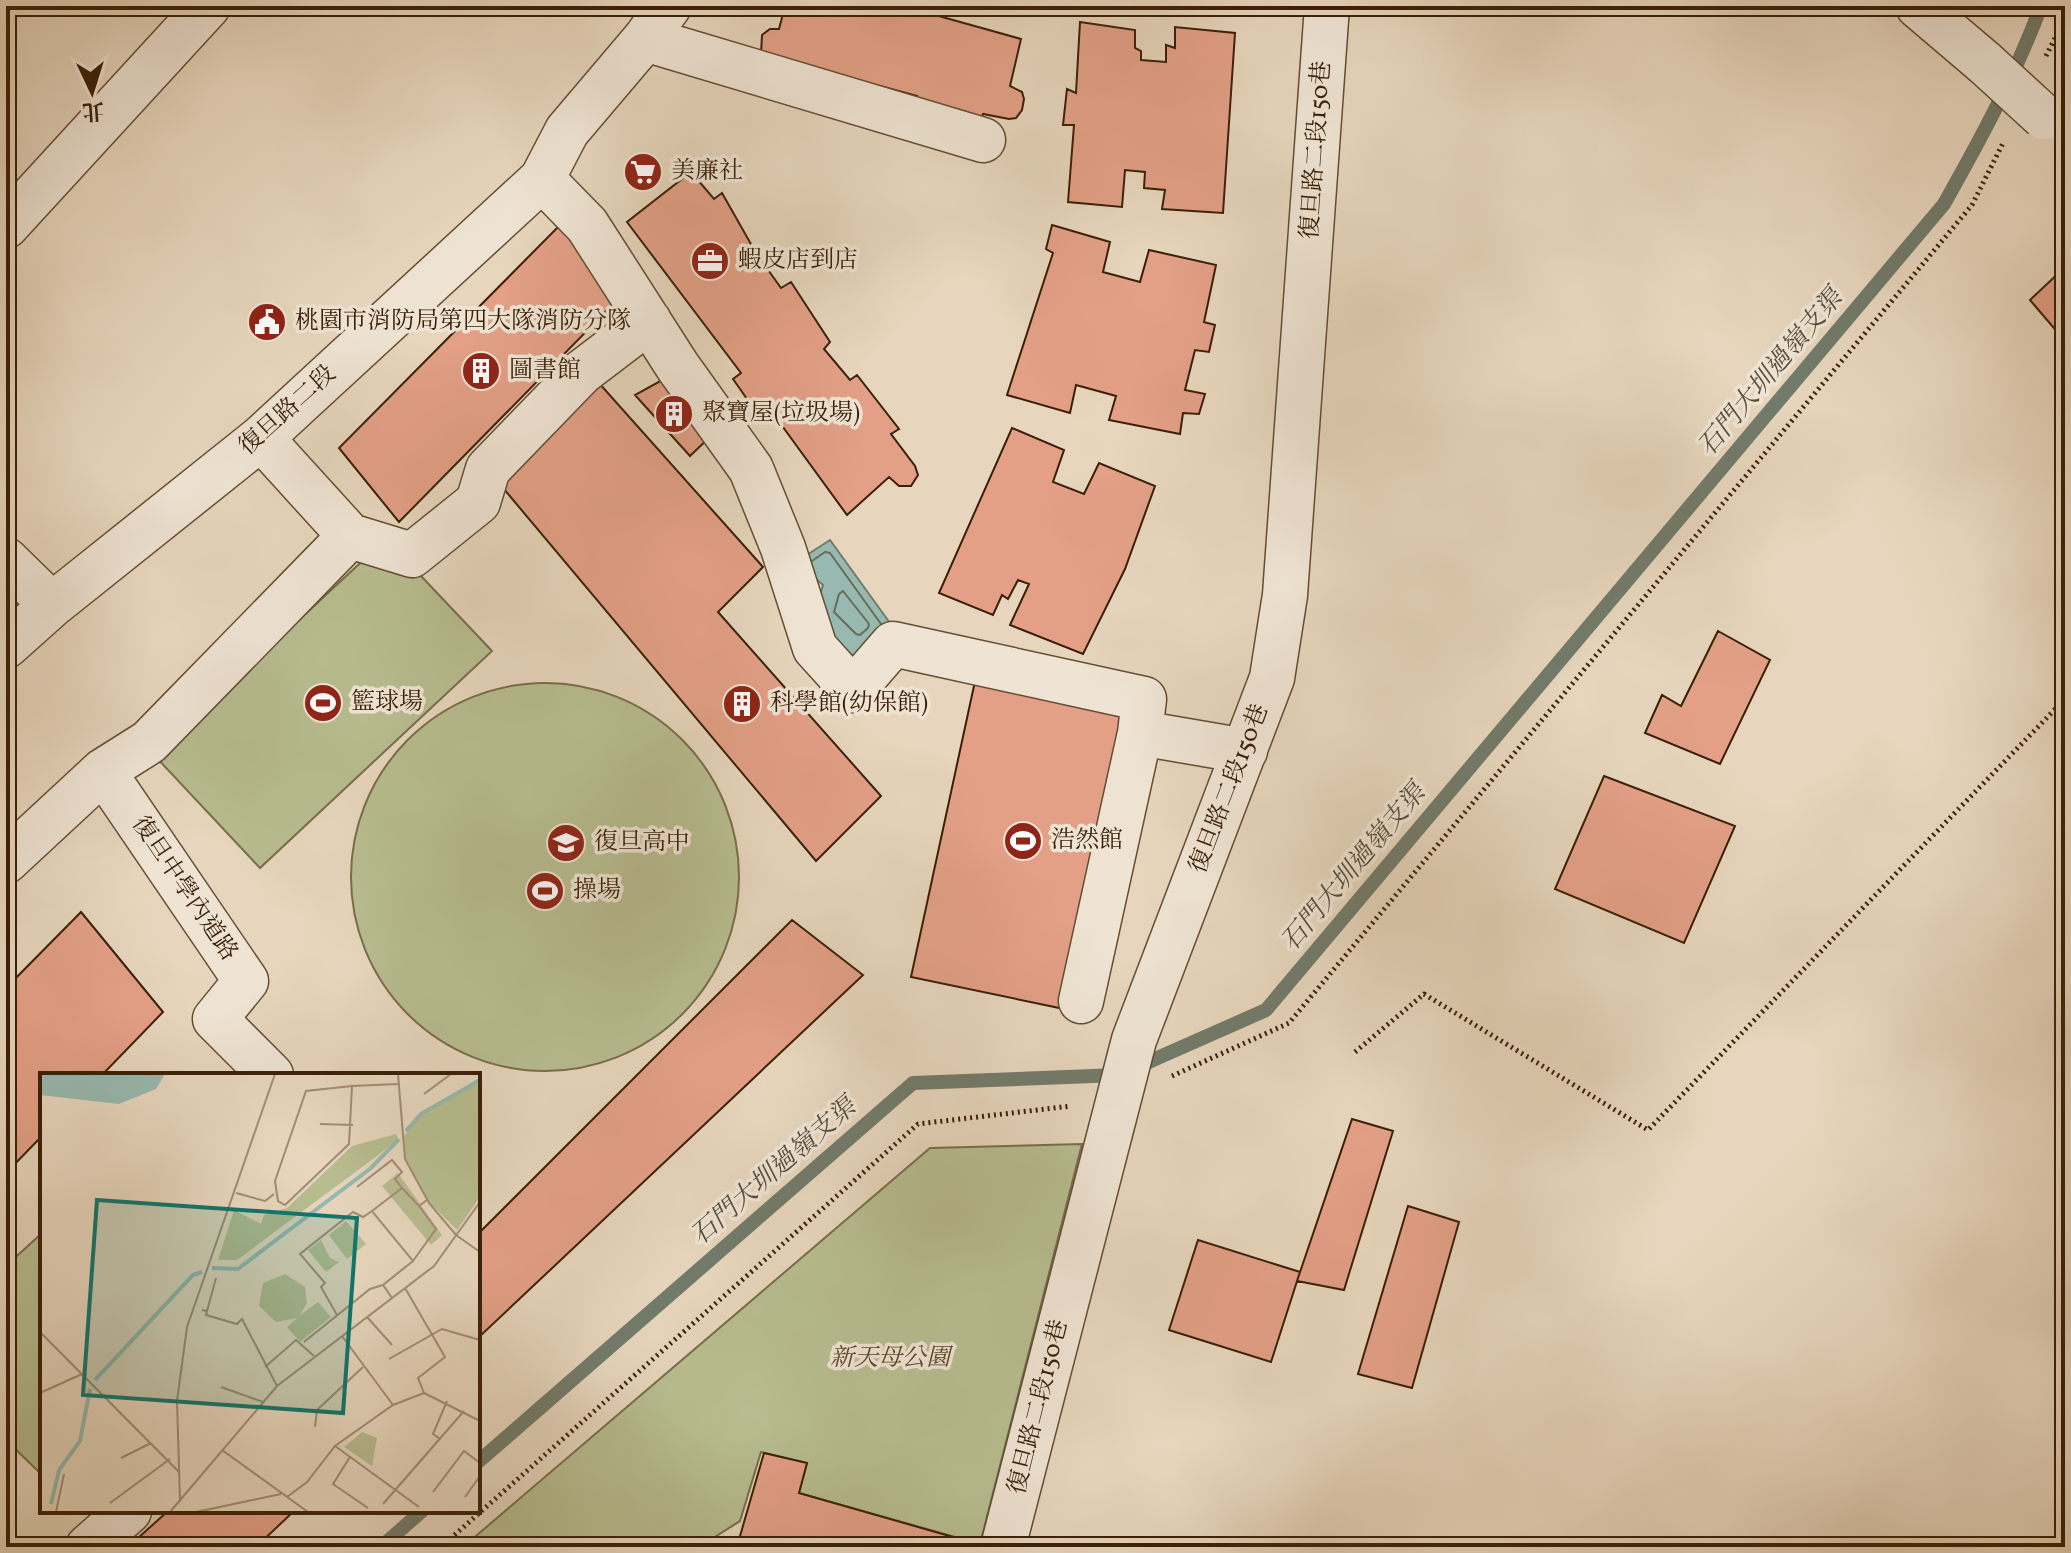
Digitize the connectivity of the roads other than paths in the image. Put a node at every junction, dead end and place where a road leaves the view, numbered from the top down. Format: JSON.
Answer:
{"nodes":[{"id":1,"x":208,"y":6,"type":"edge"},
{"id":2,"x":1327,"y":6,"type":"edge"},
{"id":3,"x":1918,"y":6,"type":"edge"},
{"id":4,"x":657,"y":22,"type":"edge"},
{"id":5,"x":2055,"y":127,"type":"edge"},
{"id":6,"x":983,"y":140,"type":"dead end"},
{"id":7,"x":542,"y":179,"type":"junction"},
{"id":8,"x":6,"y":226,"type":"edge"},
{"id":9,"x":649,"y":321,"type":"junction"},
{"id":10,"x":261,"y":438,"type":"junction"},
{"id":11,"x":350,"y":536,"type":"junction"},
{"id":12,"x":6,"y":560,"type":"edge"},
{"id":13,"x":52,"y":605,"type":"junction"},
{"id":14,"x":6,"y":646,"type":"edge"},
{"id":15,"x":1140,"y":733,"type":"junction"},
{"id":16,"x":1245,"y":751,"type":"junction"},
{"id":17,"x":103,"y":771,"type":"junction"},
{"id":18,"x":6,"y":861,"type":"edge"},
{"id":19,"x":1081,"y":1001,"type":"dead end"},
{"id":20,"x":269,"y":1073,"type":"edge"},
{"id":21,"x":127,"y":1513,"type":"edge"},
{"id":22,"x":88,"y":1547,"type":"edge"},
{"id":23,"x":1003,"y":1547,"type":"edge"}],
"edges":[{"from":1,"to":8,"type":"street"},
{"from":2,"to":16,"type":"street","name":"復旦路二段150巷"},
{"from":3,"to":5,"type":"street","bridge":true},
{"from":4,"to":6,"type":"street"},
{"from":4,"to":7,"type":"street","name":"復旦路二段"},
{"from":7,"to":9,"type":"street"},
{"from":7,"to":10,"type":"street","name":"復旦路二段"},
{"from":9,"to":11,"type":"street"},
{"from":9,"to":15,"type":"street"},
{"from":10,"to":11,"type":"street"},
{"from":10,"to":13,"type":"street","name":"復旦路二段"},
{"from":11,"to":17,"type":"street"},
{"from":12,"to":13,"type":"street"},
{"from":13,"to":14,"type":"street","name":"復旦路二段"},
{"from":15,"to":16,"type":"street"},
{"from":15,"to":19,"type":"street"},
{"from":16,"to":23,"type":"street","name":"復旦路二段150巷"},
{"from":17,"to":18,"type":"street"},
{"from":17,"to":20,"type":"street","name":"復旦中學內道路"},
{"from":21,"to":22,"type":"street"}]}
